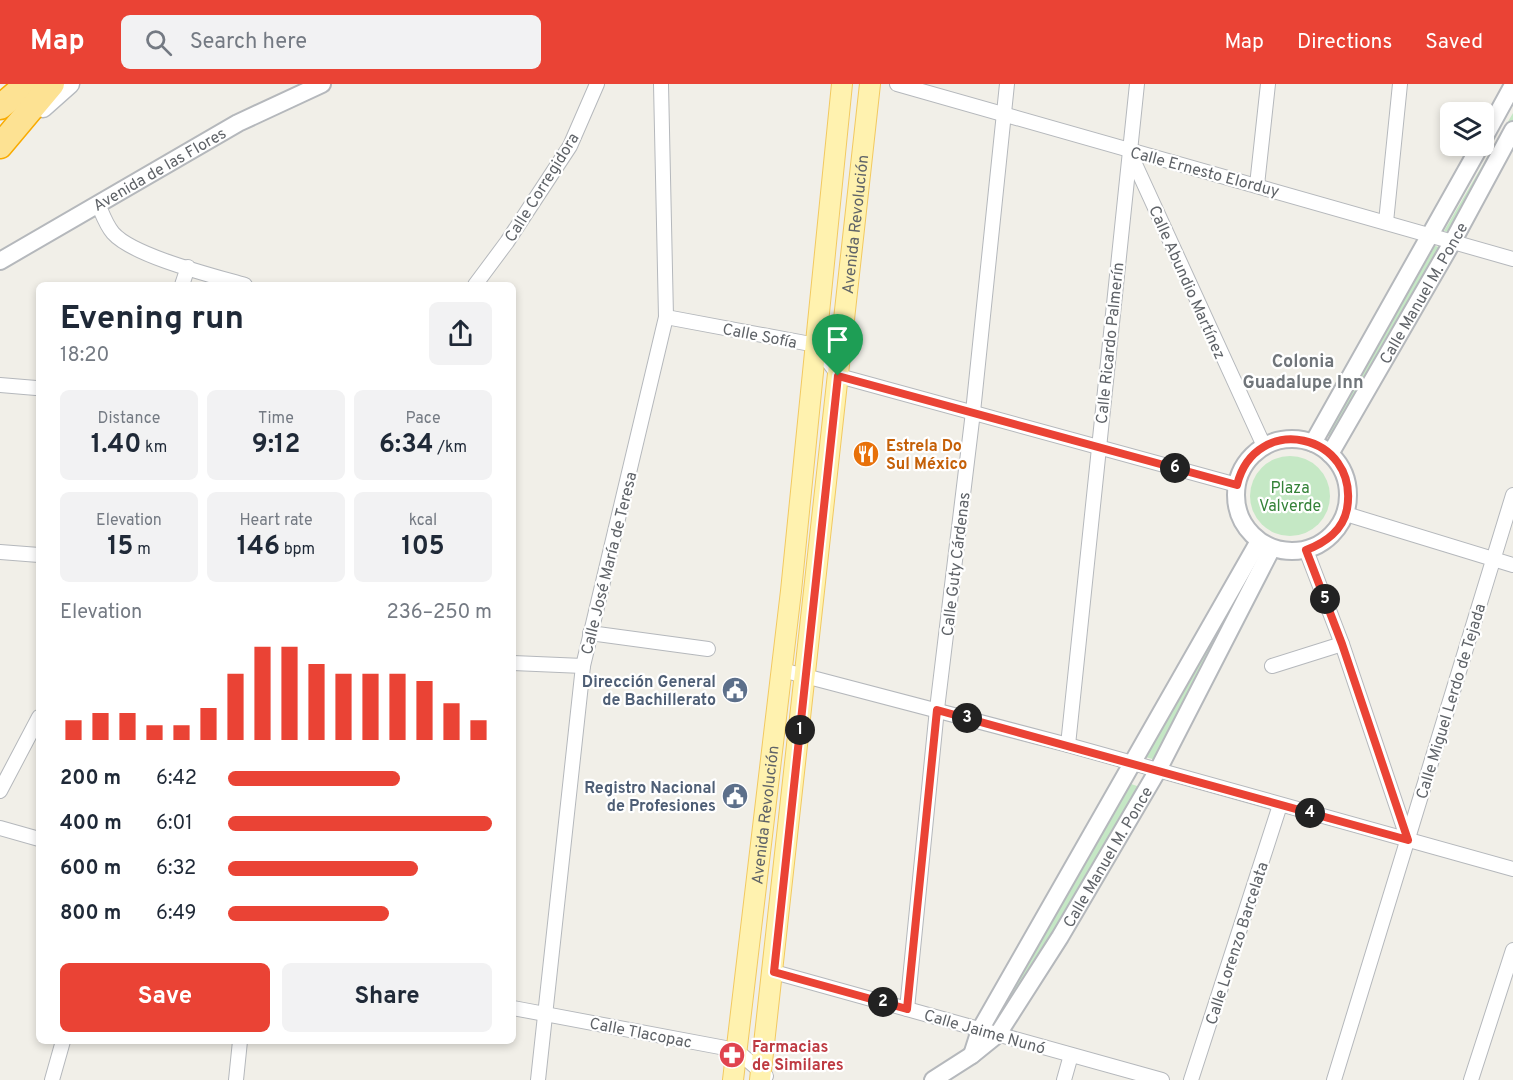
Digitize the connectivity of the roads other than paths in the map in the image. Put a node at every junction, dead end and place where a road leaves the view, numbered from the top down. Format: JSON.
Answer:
{"nodes":[{"id":1,"x":27,"y":84,"type":"edge"},
{"id":2,"x":42,"y":84,"type":"edge"},
{"id":3,"x":52,"y":84,"type":"edge"},
{"id":4,"x":70,"y":84,"type":"edge"},
{"id":5,"x":322,"y":84,"type":"edge"},
{"id":6,"x":597,"y":84,"type":"edge"},
{"id":7,"x":662,"y":84,"type":"edge"},
{"id":8,"x":842,"y":84,"type":"edge"},
{"id":9,"x":870,"y":84,"type":"edge"},
{"id":10,"x":897,"y":84,"type":"edge"},
{"id":11,"x":1007,"y":84,"type":"edge"},
{"id":12,"x":1137,"y":84,"type":"edge"},
{"id":13,"x":1268,"y":84,"type":"edge"},
{"id":14,"x":1400,"y":84,"type":"edge"},
{"id":15,"x":1513,"y":85,"type":"edge"},
{"id":16,"x":0,"y":107,"type":"edge"},
{"id":17,"x":1004,"y":115,"type":"junction"},
{"id":18,"x":1494,"y":120,"type":"edge"},
{"id":19,"x":0,"y":121,"type":"edge"},
{"id":20,"x":1513,"y":130,"type":"edge"},
{"id":21,"x":0,"y":147,"type":"edge"},
{"id":22,"x":1128,"y":149,"type":"junction"},
{"id":23,"x":1473,"y":156,"type":"edge"},
{"id":24,"x":1257,"y":185,"type":"junction"},
{"id":25,"x":98,"y":204,"type":"junction"},
{"id":26,"x":1386,"y":222,"type":"junction"},
{"id":27,"x":1430,"y":234,"type":"junction"},
{"id":28,"x":1453,"y":241,"type":"junction"},
{"id":29,"x":1513,"y":259,"type":"edge"},
{"id":30,"x":0,"y":261,"type":"edge"},
{"id":31,"x":188,"y":267,"type":"junction"},
{"id":32,"x":183,"y":282,"type":"edge"},
{"id":33,"x":236,"y":282,"type":"edge"},
{"id":34,"x":477,"y":282,"type":"edge"},
{"id":35,"x":666,"y":317,"type":"junction"},
{"id":36,"x":816,"y":345,"type":"junction"},
{"id":37,"x":838,"y":376,"type":"junction"},
{"id":38,"x":0,"y":385,"type":"edge"},
{"id":39,"x":36,"y":388,"type":"dead end"},
{"id":40,"x":973,"y":412,"type":"junction"},
{"id":41,"x":1313,"y":443,"type":"junction"},
{"id":42,"x":1264,"y":446,"type":"junction"},
{"id":43,"x":1099,"y":448,"type":"junction"},
{"id":44,"x":1330,"y":453,"type":"junction"},
{"id":45,"x":1237,"y":485,"type":"junction"},
{"id":46,"x":1513,"y":495,"type":"edge"},
{"id":47,"x":1346,"y":514,"type":"junction"},
{"id":48,"x":1265,"y":544,"type":"junction"},
{"id":49,"x":1306,"y":550,"type":"junction"},
{"id":50,"x":0,"y":552,"type":"edge"},
{"id":51,"x":36,"y":555,"type":"edge"},
{"id":52,"x":1493,"y":559,"type":"junction"},
{"id":53,"x":1513,"y":565,"type":"edge"},
{"id":54,"x":590,"y":633,"type":"junction"},
{"id":55,"x":1342,"y":644,"type":"junction"},
{"id":56,"x":708,"y":649,"type":"dead end"},
{"id":57,"x":516,"y":663,"type":"edge"},
{"id":58,"x":583,"y":666,"type":"junction"},
{"id":59,"x":1272,"y":666,"type":"dead end"},
{"id":60,"x":782,"y":670,"type":"junction"},
{"id":61,"x":806,"y":676,"type":"junction"},
{"id":62,"x":937,"y":710,"type":"junction"},
{"id":63,"x":36,"y":723,"type":"edge"},
{"id":64,"x":1068,"y":745,"type":"junction"},
{"id":65,"x":1131,"y":763,"type":"junction"},
{"id":66,"x":1158,"y":770,"type":"junction"},
{"id":67,"x":0,"y":790,"type":"edge"},
{"id":68,"x":1280,"y":805,"type":"junction"},
{"id":69,"x":0,"y":828,"type":"edge"},
{"id":70,"x":36,"y":839,"type":"edge"},
{"id":71,"x":1408,"y":840,"type":"junction"},
{"id":72,"x":1513,"y":869,"type":"edge"},
{"id":73,"x":1513,"y":950,"type":"edge"},
{"id":74,"x":774,"y":972,"type":"junction"},
{"id":75,"x":516,"y":1009,"type":"edge"},
{"id":76,"x":907,"y":1009,"type":"junction"},
{"id":77,"x":546,"y":1014,"type":"junction"},
{"id":78,"x":980,"y":1030,"type":"junction"},
{"id":79,"x":998,"y":1034,"type":"junction"},
{"id":80,"x":62,"y":1044,"type":"edge"},
{"id":81,"x":240,"y":1044,"type":"edge"},
{"id":82,"x":736,"y":1050,"type":"junction"},
{"id":83,"x":972,"y":1055,"type":"junction"},
{"id":84,"x":1071,"y":1055,"type":"junction"},
{"id":85,"x":764,"y":1077,"type":"edge"},
{"id":86,"x":52,"y":1080,"type":"edge"},
{"id":87,"x":236,"y":1080,"type":"edge"},
{"id":88,"x":538,"y":1080,"type":"edge"},
{"id":89,"x":733,"y":1080,"type":"edge"},
{"id":90,"x":933,"y":1080,"type":"edge"},
{"id":91,"x":1064,"y":1080,"type":"edge"},
{"id":92,"x":1162,"y":1080,"type":"edge"},
{"id":93,"x":1191,"y":1080,"type":"edge"},
{"id":94,"x":1334,"y":1080,"type":"edge"},
{"id":95,"x":1471,"y":1080,"type":"edge"}],
"edges":[{"from":1,"to":16,"type":"highway"},
{"from":2,"to":19,"type":"highway"},
{"from":3,"to":21,"type":"highway"},
{"from":4,"to":21,"type":"main road"},
{"from":5,"to":25,"type":"street","name":"Avenida de las Flores"},
{"from":6,"to":34,"type":"street","name":"Calle Corregidora"},
{"from":7,"to":35,"type":"street","name":"Calle José María de Teresa"},
{"from":8,"to":36,"type":"main road","name":"Avenida Revolución"},
{"from":9,"to":37,"type":"main road","name":"Avenida Revolución"},
{"from":10,"to":17,"type":"street","name":"Calle Ernesto Elorduy"},
{"from":11,"to":17,"type":"street","name":"Calle Guty Cárdenas"},
{"from":12,"to":22,"type":"street","name":"Calle Ricardo Palmerín"},
{"from":13,"to":24,"type":"street"},
{"from":14,"to":26,"type":"street"},
{"from":15,"to":18,"type":"street"},
{"from":17,"to":22,"type":"street","name":"Calle Ernesto Elorduy"},
{"from":17,"to":40,"type":"street","name":"Calle Guty Cárdenas"},
{"from":20,"to":28,"type":"street","name":"Calle Manuel M. Ponce"},
{"from":22,"to":24,"type":"street","name":"Calle Ernesto Elorduy"},
{"from":22,"to":42,"type":"street","name":"Calle Abundio Martínez"},
{"from":22,"to":43,"type":"street","name":"Calle Ricardo Palmerín"},
{"from":23,"to":27,"type":"street","name":"Calle Manuel M. Ponce"},
{"from":24,"to":26,"type":"street","name":"Calle Ernesto Elorduy"},
{"from":25,"to":30,"type":"street","name":"Avenida de las Flores"},
{"from":25,"to":31,"type":"street"},
{"from":26,"to":27,"type":"street","name":"Calle Ernesto Elorduy"},
{"from":27,"to":28,"type":"street","name":"Calle Ernesto Elorduy"},
{"from":27,"to":41,"type":"street","name":"Calle Manuel M. Ponce"},
{"from":28,"to":29,"type":"street","name":"Calle Ernesto Elorduy"},
{"from":28,"to":44,"type":"street","name":"Calle Manuel M. Ponce"},
{"from":31,"to":32,"type":"street"},
{"from":31,"to":33,"type":"street"},
{"from":35,"to":36,"type":"street","name":"Calle Sofía"},
{"from":35,"to":54,"type":"street","name":"Calle José María de Teresa"},
{"from":36,"to":37,"type":"street","name":"Calle Sofía"},
{"from":36,"to":60,"type":"main road","name":"Avenida Revolución"},
{"from":37,"to":40,"type":"street"},
{"from":37,"to":61,"type":"main road","name":"Avenida Revolución"},
{"from":38,"to":39,"type":"street"},
{"from":40,"to":43,"type":"street"},
{"from":40,"to":62,"type":"street","name":"Calle Guty Cárdenas"},
{"from":41,"to":42,"type":"street"},
{"from":41,"to":44,"type":"street"},
{"from":42,"to":45,"type":"street"},
{"from":43,"to":45,"type":"street"},
{"from":43,"to":64,"type":"street","name":"Calle Ricardo Palmerín"},
{"from":44,"to":47,"type":"street"},
{"from":45,"to":48,"type":"street"},
{"from":46,"to":52,"type":"street","name":"Calle Miguel Lerdo de Tejada"},
{"from":47,"to":49,"type":"street"},
{"from":47,"to":52,"type":"street"},
{"from":48,"to":49,"type":"street"},
{"from":48,"to":65,"type":"street","name":"Calle Manuel M. Ponce"},
{"from":48,"to":66,"type":"street","name":"Calle Manuel M. Ponce"},
{"from":49,"to":55,"type":"street"},
{"from":50,"to":51,"type":"street"},
{"from":52,"to":53,"type":"street"},
{"from":52,"to":71,"type":"street","name":"Calle Miguel Lerdo de Tejada"},
{"from":54,"to":56,"type":"street"},
{"from":54,"to":58,"type":"street","name":"Calle José María de Teresa"},
{"from":55,"to":59,"type":"street"},
{"from":55,"to":71,"type":"street"},
{"from":57,"to":58,"type":"street"},
{"from":58,"to":77,"type":"street","name":"Calle José María de Teresa"},
{"from":60,"to":61,"type":"street"},
{"from":60,"to":82,"type":"main road","name":"Avenida Revolución"},
{"from":61,"to":62,"type":"street"},
{"from":61,"to":74,"type":"main road","name":"Avenida Revolución"},
{"from":62,"to":64,"type":"street"},
{"from":62,"to":76,"type":"street","name":"Calle Guty Cárdenas"},
{"from":63,"to":67,"type":"street"},
{"from":64,"to":65,"type":"street"},
{"from":65,"to":66,"type":"street"},
{"from":65,"to":78,"type":"street","name":"Calle Manuel M. Ponce"},
{"from":66,"to":68,"type":"street"},
{"from":66,"to":79,"type":"street","name":"Calle Manuel M. Ponce"},
{"from":68,"to":71,"type":"street"},
{"from":68,"to":93,"type":"street","name":"Calle Lorenzo Barcelata"},
{"from":69,"to":70,"type":"street"},
{"from":71,"to":72,"type":"street"},
{"from":71,"to":94,"type":"street","name":"Calle Miguel Lerdo de Tejada"},
{"from":73,"to":95,"type":"street"},
{"from":74,"to":76,"type":"street","name":"Calle Jaime Nunó"},
{"from":74,"to":85,"type":"main road","name":"Avenida Revolución"},
{"from":75,"to":77,"type":"street","name":"Calle Tlacopac"},
{"from":76,"to":78,"type":"street","name":"Calle Jaime Nunó"},
{"from":77,"to":82,"type":"street","name":"Calle Tlacopac"},
{"from":77,"to":88,"type":"street","name":"Calle José María de Teresa"},
{"from":78,"to":79,"type":"street","name":"Calle Jaime Nunó"},
{"from":78,"to":83,"type":"street","name":"Calle Manuel M. Ponce"},
{"from":79,"to":83,"type":"street","name":"Calle Manuel M. Ponce"},
{"from":79,"to":84,"type":"street","name":"Calle Jaime Nunó"},
{"from":80,"to":86,"type":"street"},
{"from":81,"to":87,"type":"street"},
{"from":82,"to":85,"type":"street"},
{"from":82,"to":89,"type":"main road","name":"Avenida Revolución"},
{"from":83,"to":90,"type":"street","name":"Calle Manuel M. Ponce"},
{"from":84,"to":91,"type":"street"},
{"from":84,"to":92,"type":"street","name":"Calle Jaime Nunó"}]}
